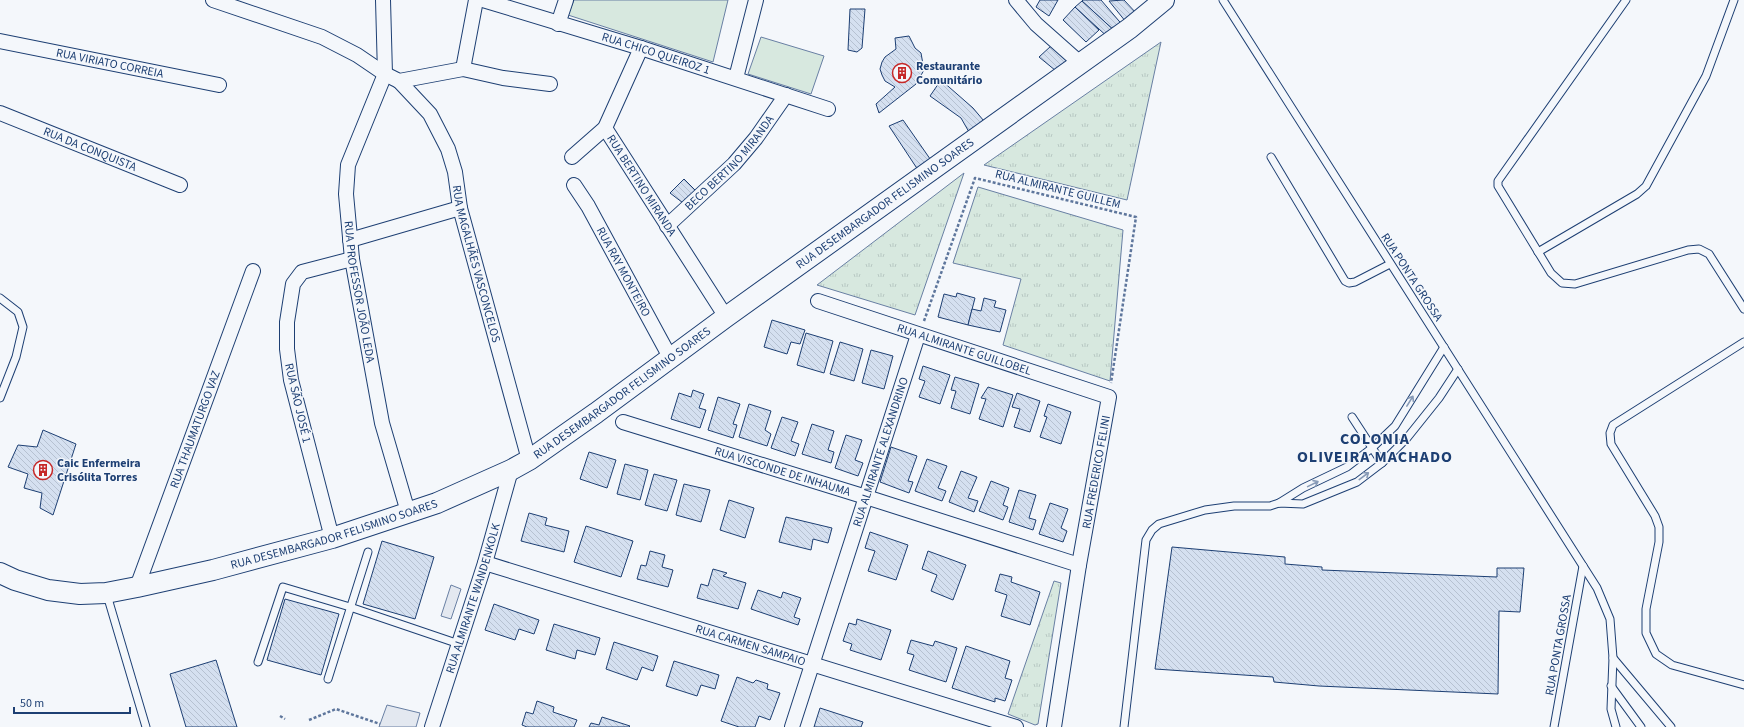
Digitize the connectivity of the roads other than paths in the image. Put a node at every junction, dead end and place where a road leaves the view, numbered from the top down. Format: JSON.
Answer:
{"nodes":[{"id":1,"x":213,"y":0,"type":"edge"},
{"id":2,"x":383,"y":0,"type":"edge"},
{"id":3,"x":476,"y":0,"type":"edge"},
{"id":4,"x":483,"y":0,"type":"edge"},
{"id":5,"x":566,"y":0,"type":"edge"},
{"id":6,"x":756,"y":0,"type":"edge"},
{"id":7,"x":1016,"y":0,"type":"edge"},
{"id":8,"x":1164,"y":0,"type":"edge"},
{"id":9,"x":1222,"y":0,"type":"edge"},
{"id":10,"x":1626,"y":0,"type":"edge"},
{"id":11,"x":1734,"y":0,"type":"edge"},
{"id":12,"x":558,"y":24,"type":"junction"},
{"id":13,"x":0,"y":41,"type":"edge"},
{"id":14,"x":641,"y":48,"type":"junction"},
{"id":15,"x":1080,"y":64,"type":"junction"},
{"id":16,"x":463,"y":69,"type":"junction"},
{"id":17,"x":385,"y":74,"type":"junction"},
{"id":18,"x":736,"y":78,"type":"junction"},
{"id":19,"x":399,"y":81,"type":"junction"},
{"id":20,"x":550,"y":84,"type":"dead end"},
{"id":21,"x":219,"y":85,"type":"dead end"},
{"id":22,"x":786,"y":95,"type":"junction"},
{"id":23,"x":828,"y":109,"type":"dead end"},
{"id":24,"x":0,"y":113,"type":"edge"},
{"id":25,"x":605,"y":128,"type":"junction"},
{"id":26,"x":572,"y":157,"type":"dead end"},
{"id":27,"x":1271,"y":158,"type":"dead end"},
{"id":28,"x":180,"y":185,"type":"dead end"},
{"id":29,"x":574,"y":185,"type":"dead end"},
{"id":30,"x":460,"y":208,"type":"junction"},
{"id":31,"x":667,"y":226,"type":"junction"},
{"id":32,"x":350,"y":240,"type":"junction"},
{"id":33,"x":1538,"y":252,"type":"junction"},
{"id":34,"x":352,"y":259,"type":"junction"},
{"id":35,"x":1390,"y":264,"type":"junction"},
{"id":36,"x":253,"y":271,"type":"dead end"},
{"id":37,"x":0,"y":298,"type":"edge"},
{"id":38,"x":818,"y":301,"type":"dead end"},
{"id":39,"x":1744,"y":309,"type":"edge"},
{"id":40,"x":726,"y":317,"type":"junction"},
{"id":41,"x":918,"y":335,"type":"junction"},
{"id":42,"x":1744,"y":342,"type":"edge"},
{"id":43,"x":1444,"y":347,"type":"junction"},
{"id":44,"x":671,"y":359,"type":"junction"},
{"id":45,"x":1458,"y":369,"type":"junction"},
{"id":46,"x":1109,"y":397,"type":"joint"},
{"id":47,"x":0,"y":398,"type":"edge"},
{"id":48,"x":1352,"y":418,"type":"dead end"},
{"id":49,"x":623,"y":422,"type":"dead end"},
{"id":50,"x":1372,"y":448,"type":"junction"},
{"id":51,"x":529,"y":460,"type":"junction"},
{"id":52,"x":1382,"y":463,"type":"junction"},
{"id":53,"x":511,"y":470,"type":"junction"},
{"id":54,"x":866,"y":497,"type":"junction"},
{"id":55,"x":1279,"y":503,"type":"junction"},
{"id":56,"x":408,"y":512,"type":"junction"},
{"id":57,"x":332,"y":538,"type":"junction"},
{"id":58,"x":368,"y":552,"type":"dead end"},
{"id":59,"x":485,"y":563,"type":"junction"},
{"id":60,"x":1078,"y":565,"type":"junction"},
{"id":61,"x":1583,"y":566,"type":"junction"},
{"id":62,"x":0,"y":573,"type":"edge"},
{"id":63,"x":137,"y":587,"type":"junction"},
{"id":64,"x":106,"y":593,"type":"junction"},
{"id":65,"x":350,"y":607,"type":"junction"},
{"id":66,"x":460,"y":644,"type":"junction"},
{"id":67,"x":1613,"y":658,"type":"junction"},
{"id":68,"x":258,"y":662,"type":"dead end"},
{"id":69,"x":812,"y":665,"type":"junction"},
{"id":70,"x":328,"y":679,"type":"dead end"},
{"id":71,"x":1611,"y":686,"type":"junction"},
{"id":72,"x":1744,"y":686,"type":"edge"},
{"id":73,"x":146,"y":727,"type":"edge"},
{"id":74,"x":432,"y":727,"type":"edge"},
{"id":75,"x":792,"y":727,"type":"edge"},
{"id":76,"x":1016,"y":727,"type":"edge"},
{"id":77,"x":1054,"y":727,"type":"edge"},
{"id":78,"x":1124,"y":727,"type":"edge"},
{"id":79,"x":1554,"y":727,"type":"edge"},
{"id":80,"x":1616,"y":727,"type":"edge"},
{"id":81,"x":1641,"y":727,"type":"edge"},
{"id":82,"x":1671,"y":727,"type":"edge"}],
"edges":[{"from":1,"to":17,"type":"street"},
{"from":2,"to":17,"type":"street"},
{"from":3,"to":16,"type":"street"},
{"from":4,"to":12,"type":"street","name":"RUA CHICO QUEIROZ 1"},
{"from":5,"to":12,"type":"street"},
{"from":6,"to":18,"type":"street"},
{"from":7,"to":15,"type":"street"},
{"from":8,"to":15,"type":"street","name":"RUA DESEMBARGADOR FELISMINO SOARES"},
{"from":9,"to":35,"type":"lane","name":"RUA PONTA GROSSA"},
{"from":10,"to":33,"type":"lane"},
{"from":11,"to":33,"type":"lane"},
{"from":12,"to":14,"type":"street","name":"RUA CHICO QUEIROZ 1"},
{"from":13,"to":21,"type":"street","name":"RUA VIRIATO CORREIA"},
{"from":14,"to":18,"type":"street","name":"RUA CHICO QUEIROZ 1"},
{"from":14,"to":25,"type":"street","name":"RUA BERTINO MIRANDA"},
{"from":15,"to":40,"type":"street","name":"RUA DESEMBARGADOR FELISMINO SOARES"},
{"from":16,"to":19,"type":"street"},
{"from":16,"to":20,"type":"street"},
{"from":17,"to":19,"type":"street"},
{"from":17,"to":32,"type":"street","name":"RUA PROFESSOR JOÃO LEDA"},
{"from":18,"to":22,"type":"street","name":"RUA CHICO QUEIROZ 1"},
{"from":19,"to":30,"type":"street","name":"RUA MAGALHÃES VASCONCELOS"},
{"from":22,"to":23,"type":"street","name":"RUA CHICO QUEIROZ 1"},
{"from":22,"to":31,"type":"street","name":"BECO BERTINO MIRANDA"},
{"from":24,"to":28,"type":"street","name":"RUA DA CONQUISTA"},
{"from":25,"to":26,"type":"street"},
{"from":25,"to":31,"type":"street","name":"RUA BERTINO MIRANDA"},
{"from":27,"to":35,"type":"lane"},
{"from":29,"to":44,"type":"street","name":"RUA RAY MONTEIRO"},
{"from":30,"to":32,"type":"street"},
{"from":30,"to":51,"type":"street","name":"RUA MAGALHÃES VASCONCELOS"},
{"from":31,"to":40,"type":"street","name":"RUA BERTINO MIRANDA"},
{"from":32,"to":34,"type":"street","name":"RUA PROFESSOR JOÃO LEDA"},
{"from":33,"to":39,"type":"lane"},
{"from":34,"to":56,"type":"street","name":"RUA PROFESSOR JOÃO LEDA"},
{"from":34,"to":57,"type":"street","name":"RUA SÃO JOSÉ 1"},
{"from":35,"to":43,"type":"lane","name":"RUA PONTA GROSSA"},
{"from":36,"to":63,"type":"street","name":"RUA THAUMATURGO VAZ"},
{"from":37,"to":47,"type":"lane"},
{"from":38,"to":41,"type":"street","name":"RUA ALMIRANTE GUILLOBEL"},
{"from":40,"to":44,"type":"street","name":"RUA DESEMBARGADOR FELISMINO SOARES"},
{"from":41,"to":46,"type":"street","name":"RUA ALMIRANTE GUILLOBEL"},
{"from":41,"to":54,"type":"street","name":"RUA ALMIRANTE ALEXANDRINO"},
{"from":42,"to":72,"type":"lane"},
{"from":43,"to":45,"type":"lane","name":"RUA PONTA GROSSA"},
{"from":50,"to":43,"type":"lane","one_way":true},
{"from":44,"to":51,"type":"street","name":"RUA DESEMBARGADOR FELISMINO SOARES"},
{"from":45,"to":52,"type":"lane"},
{"from":45,"to":61,"type":"lane","name":"RUA PONTA GROSSA"},
{"from":46,"to":60,"type":"street","name":"RUA FREDERICO FELINI"},
{"from":48,"to":50,"type":"lane"},
{"from":49,"to":54,"type":"street","name":"RUA VISCONDE DE INHAUMA"},
{"from":50,"to":52,"type":"lane"},
{"from":55,"to":50,"type":"lane","one_way":true},
{"from":51,"to":53,"type":"street","name":"RUA DESEMBARGADOR FELISMINO SOARES"},
{"from":55,"to":52,"type":"lane","one_way":true},
{"from":53,"to":56,"type":"street","name":"RUA DESEMBARGADOR FELISMINO SOARES"},
{"from":53,"to":59,"type":"street","name":"RUA ALMIRANTE WANDENKOLK"},
{"from":54,"to":60,"type":"street","name":"RUA VISCONDE DE INHAUMA"},
{"from":54,"to":69,"type":"street","name":"RUA ALMIRANTE ALEXANDRINO"},
{"from":55,"to":78,"type":"lane"},
{"from":56,"to":57,"type":"street","name":"RUA DESEMBARGADOR FELISMINO SOARES"},
{"from":57,"to":63,"type":"street","name":"RUA DESEMBARGADOR FELISMINO SOARES"},
{"from":58,"to":65,"type":"lane"},
{"from":59,"to":66,"type":"street","name":"RUA ALMIRANTE WANDENKOLK"},
{"from":59,"to":69,"type":"street","name":"RUA CARMEN SAMPAIO"},
{"from":60,"to":77,"type":"street","name":"RUA FREDERICO FELINI"},
{"from":61,"to":67,"type":"lane","name":"RUA PONTA GROSSA"},
{"from":61,"to":79,"type":"lane","name":"RUA PONTA GROSSA"},
{"from":62,"to":64,"type":"street","name":"RUA DESEMBARGADOR FELISMINO SOARES"},
{"from":63,"to":64,"type":"street","name":"RUA DESEMBARGADOR FELISMINO SOARES"},
{"from":64,"to":73,"type":"lane"},
{"from":65,"to":66,"type":"lane"},
{"from":65,"to":68,"type":"lane"},
{"from":65,"to":70,"type":"lane"},
{"from":66,"to":74,"type":"street","name":"RUA ALMIRANTE WANDENKOLK"},
{"from":67,"to":71,"type":"lane","name":"RUA PONTA GROSSA"},
{"from":67,"to":82,"type":"lane"},
{"from":69,"to":75,"type":"street","name":"RUA ALMIRANTE ALEXANDRINO"},
{"from":69,"to":76,"type":"street","name":"RUA CARMEN SAMPAIO"},
{"from":71,"to":80,"type":"lane","name":"RUA PONTA GROSSA"},
{"from":71,"to":81,"type":"lane"}]}
